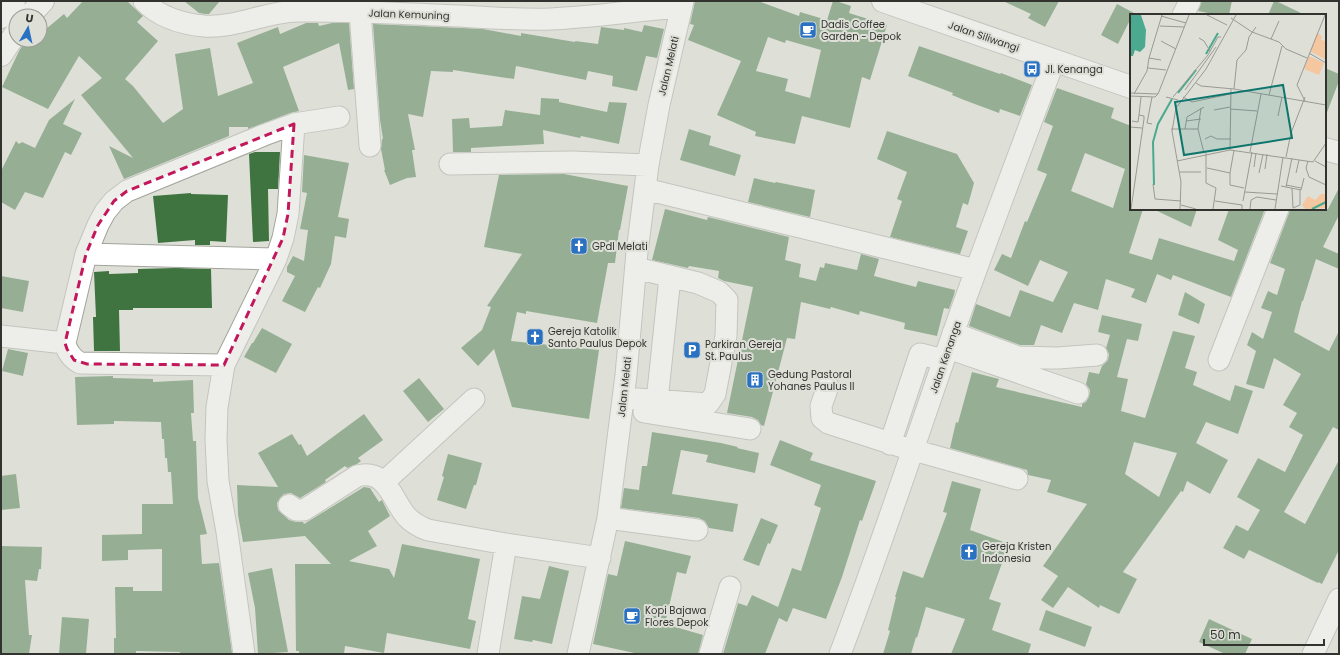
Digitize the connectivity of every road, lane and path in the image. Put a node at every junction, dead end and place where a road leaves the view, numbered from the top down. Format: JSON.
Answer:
{"nodes":[{"id":1,"x":14,"y":1,"type":"edge"},
{"id":2,"x":144,"y":1,"type":"edge"},
{"id":3,"x":883,"y":1,"type":"edge"},
{"id":4,"x":1190,"y":1,"type":"edge"},
{"id":5,"x":682,"y":4,"type":"edge"},
{"id":6,"x":916,"y":6,"type":"edge"},
{"id":7,"x":360,"y":12,"type":"junction"},
{"id":8,"x":1184,"y":14,"type":"edge"},
{"id":9,"x":1,"y":17,"type":"edge"},
{"id":10,"x":8,"y":45,"type":"edge"},
{"id":11,"x":1,"y":55,"type":"edge"},
{"id":12,"x":1054,"y":60,"type":"junction"},
{"id":13,"x":1130,"y":87,"type":"edge"},
{"id":14,"x":339,"y":117,"type":"dead end"},
{"id":15,"x":294,"y":124,"type":"junction"},
{"id":16,"x":370,"y":146,"type":"dead end"},
{"id":17,"x":1326,"y":149,"type":"edge"},
{"id":18,"x":1339,"y":153,"type":"edge"},
{"id":19,"x":450,"y":164,"type":"dead end"},
{"id":20,"x":648,"y":165,"type":"junction"},
{"id":21,"x":645,"y":189,"type":"junction"},
{"id":22,"x":1278,"y":210,"type":"edge"},
{"id":23,"x":86,"y":254,"type":"junction"},
{"id":24,"x":276,"y":259,"type":"junction"},
{"id":25,"x":640,"y":269,"type":"junction"},
{"id":26,"x":976,"y":270,"type":"junction"},
{"id":27,"x":670,"y":277,"type":"junction"},
{"id":28,"x":1,"y":336,"type":"edge"},
{"id":29,"x":65,"y":343,"type":"junction"},
{"id":30,"x":949,"y":347,"type":"junction"},
{"id":31,"x":1097,"y":355,"type":"dead end"},
{"id":32,"x":1219,"y":360,"type":"dead end"},
{"id":33,"x":224,"y":365,"type":"junction"},
{"id":34,"x":828,"y":386,"type":"dead end"},
{"id":35,"x":1078,"y":393,"type":"dead end"},
{"id":36,"x":474,"y":399,"type":"dead end"},
{"id":37,"x":657,"y":401,"type":"junction"},
{"id":38,"x":622,"y":404,"type":"junction"},
{"id":39,"x":750,"y":429,"type":"dead end"},
{"id":40,"x":890,"y":444,"type":"junction"},
{"id":41,"x":914,"y":450,"type":"junction"},
{"id":42,"x":1017,"y":479,"type":"dead end"},
{"id":43,"x":384,"y":482,"type":"junction"},
{"id":44,"x":289,"y":505,"type":"dead end"},
{"id":45,"x":608,"y":518,"type":"junction"},
{"id":46,"x":696,"y":530,"type":"dead end"},
{"id":47,"x":506,"y":544,"type":"junction"},
{"id":48,"x":600,"y":558,"type":"junction"},
{"id":49,"x":730,"y":587,"type":"dead end"},
{"id":50,"x":1339,"y":599,"type":"edge"},
{"id":51,"x":244,"y":654,"type":"edge"},
{"id":52,"x":488,"y":654,"type":"edge"},
{"id":53,"x":578,"y":654,"type":"edge"},
{"id":54,"x":710,"y":654,"type":"edge"},
{"id":55,"x":840,"y":654,"type":"edge"},
{"id":56,"x":1313,"y":654,"type":"edge"}],
"edges":[{"from":1,"to":9,"type":"main road"},
{"from":2,"to":7,"type":"street","name":"Jalan Kemuning"},
{"from":3,"to":6,"type":"main road","name":"Jalan Siliwangi"},
{"from":4,"to":8,"type":"street"},
{"from":5,"to":7,"type":"street","name":"Jalan Kemuning"},
{"from":5,"to":20,"type":"street","name":"Jalan Melati"},
{"from":6,"to":12,"type":"main road","name":"Jalan Siliwangi"},
{"from":7,"to":16,"type":"street"},
{"from":10,"to":11,"type":"main road"},
{"from":12,"to":13,"type":"main road","name":"Jalan Siliwangi"},
{"from":12,"to":26,"type":"street","name":"Jalan Kenanga"},
{"from":14,"to":15,"type":"street"},
{"from":15,"to":23,"type":"street"},
{"from":15,"to":24,"type":"street"},
{"from":17,"to":18,"type":"main road"},
{"from":19,"to":20,"type":"street"},
{"from":20,"to":21,"type":"street","name":"Jalan Melati"},
{"from":21,"to":25,"type":"street","name":"Jalan Melati"},
{"from":21,"to":26,"type":"street"},
{"from":22,"to":32,"type":"street"},
{"from":23,"to":24,"type":"street"},
{"from":23,"to":29,"type":"street"},
{"from":24,"to":33,"type":"street"},
{"from":25,"to":27,"type":"street"},
{"from":25,"to":38,"type":"street","name":"Jalan Melati"},
{"from":26,"to":30,"type":"street","name":"Jalan Kenanga"},
{"from":27,"to":37,"type":"street"},
{"from":27,"to":37,"type":"street"},
{"from":28,"to":29,"type":"street"},
{"from":29,"to":33,"type":"street"},
{"from":30,"to":31,"type":"street"},
{"from":30,"to":35,"type":"street"},
{"from":30,"to":40,"type":"street"},
{"from":30,"to":41,"type":"street","name":"Jalan Kenanga"},
{"from":33,"to":51,"type":"street"},
{"from":34,"to":40,"type":"street"},
{"from":36,"to":43,"type":"street"},
{"from":37,"to":38,"type":"street"},
{"from":38,"to":39,"type":"street"},
{"from":38,"to":45,"type":"street","name":"Jalan Melati"},
{"from":40,"to":41,"type":"street"},
{"from":41,"to":42,"type":"street"},
{"from":41,"to":55,"type":"street","name":"Jalan Kenanga"},
{"from":43,"to":44,"type":"street"},
{"from":43,"to":47,"type":"street"},
{"from":45,"to":46,"type":"street"},
{"from":45,"to":48,"type":"street","name":"Jalan Melati"},
{"from":47,"to":48,"type":"street"},
{"from":47,"to":52,"type":"street"},
{"from":48,"to":53,"type":"street","name":"Jalan Melati"},
{"from":49,"to":54,"type":"street"},
{"from":50,"to":56,"type":"street"}]}
